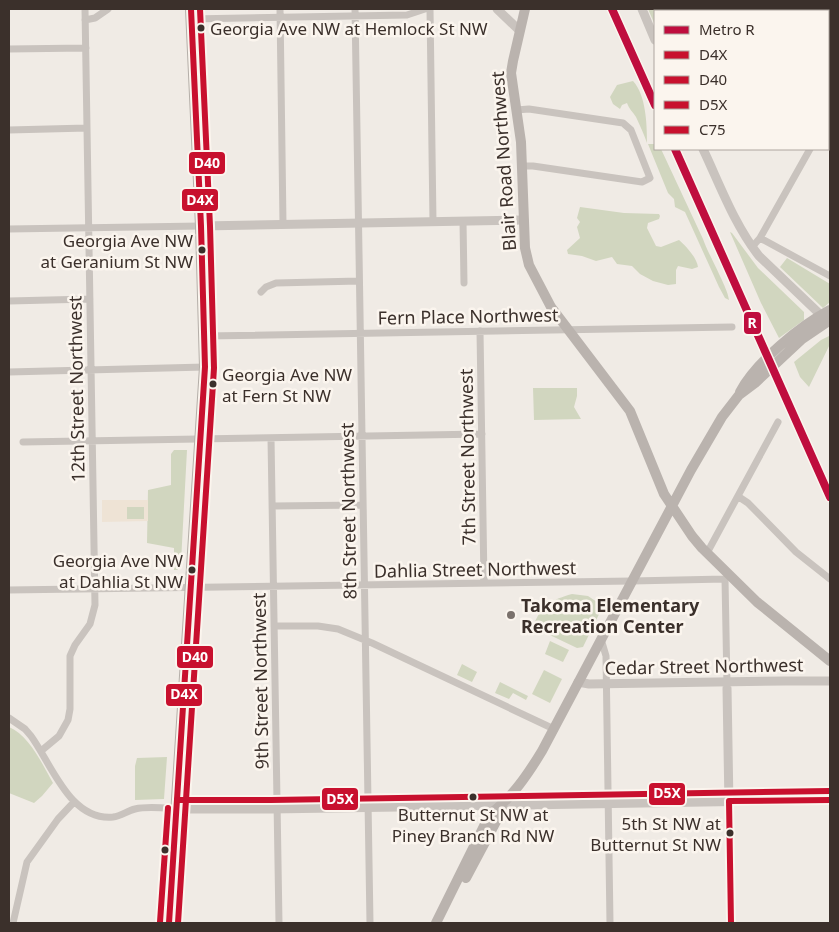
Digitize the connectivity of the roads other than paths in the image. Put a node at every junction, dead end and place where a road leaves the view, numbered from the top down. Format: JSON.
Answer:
{"nodes":[{"id":1,"x":85,"y":9,"type":"edge"},
{"id":2,"x":108,"y":9,"type":"edge"},
{"id":3,"x":280,"y":9,"type":"edge"},
{"id":4,"x":425,"y":9,"type":"edge"},
{"id":5,"x":430,"y":9,"type":"edge"},
{"id":6,"x":497,"y":9,"type":"edge"},
{"id":7,"x":525,"y":9,"type":"edge"},
{"id":8,"x":642,"y":9,"type":"edge"},
{"id":9,"x":355,"y":12,"type":"edge"},
{"id":10,"x":191,"y":14,"type":"edge"},
{"id":11,"x":280,"y":17,"type":"junction"},
{"id":12,"x":85,"y":20,"type":"junction"},
{"id":13,"x":519,"y":30,"type":"junction"},
{"id":14,"x":654,"y":38,"type":"edge"},
{"id":15,"x":86,"y":48,"type":"junction"},
{"id":16,"x":9,"y":49,"type":"edge"},
{"id":17,"x":516,"y":110,"type":"junction"},
{"id":18,"x":87,"y":128,"type":"junction"},
{"id":19,"x":9,"y":130,"type":"edge"},
{"id":20,"x":704,"y":150,"type":"edge"},
{"id":21,"x":809,"y":150,"type":"edge"},
{"id":22,"x":522,"y":166,"type":"junction"},
{"id":23,"x":524,"y":220,"type":"junction"},
{"id":24,"x":463,"y":221,"type":"junction"},
{"id":25,"x":433,"y":222,"type":"junction"},
{"id":26,"x":358,"y":223,"type":"junction"},
{"id":27,"x":283,"y":224,"type":"junction"},
{"id":28,"x":201,"y":226,"type":"junction"},
{"id":29,"x":89,"y":228,"type":"junction"},
{"id":30,"x":9,"y":229,"type":"edge"},
{"id":31,"x":760,"y":238,"type":"junction"},
{"id":32,"x":752,"y":247,"type":"junction"},
{"id":33,"x":830,"y":276,"type":"edge"},
{"id":34,"x":359,"y":281,"type":"junction"},
{"id":35,"x":464,"y":283,"type":"dead end"},
{"id":36,"x":261,"y":292,"type":"dead end"},
{"id":37,"x":90,"y":299,"type":"junction"},
{"id":38,"x":9,"y":301,"type":"edge"},
{"id":39,"x":828,"y":318,"type":"edge"},
{"id":40,"x":732,"y":328,"type":"dead end"},
{"id":41,"x":568,"y":330,"type":"junction"},
{"id":42,"x":480,"y":331,"type":"junction"},
{"id":43,"x":360,"y":333,"type":"junction"},
{"id":44,"x":205,"y":336,"type":"junction"},
{"id":45,"x":205,"y":367,"type":"junction"},
{"id":46,"x":91,"y":370,"type":"junction"},
{"id":47,"x":9,"y":372,"type":"edge"},
{"id":48,"x":778,"y":422,"type":"dead end"},
{"id":49,"x":482,"y":434,"type":"junction"},
{"id":50,"x":362,"y":436,"type":"junction"},
{"id":51,"x":271,"y":438,"type":"junction"},
{"id":52,"x":201,"y":439,"type":"junction"},
{"id":53,"x":92,"y":441,"type":"junction"},
{"id":54,"x":23,"y":442,"type":"dead end"},
{"id":55,"x":738,"y":497,"type":"junction"},
{"id":56,"x":363,"y":505,"type":"junction"},
{"id":57,"x":273,"y":506,"type":"junction"},
{"id":58,"x":672,"y":507,"type":"junction"},
{"id":59,"x":707,"y":553,"type":"junction"},
{"id":60,"x":727,"y":577,"type":"junction"},
{"id":61,"x":830,"y":579,"type":"edge"},
{"id":62,"x":632,"y":581,"type":"junction"},
{"id":63,"x":484,"y":583,"type":"junction"},
{"id":64,"x":364,"y":586,"type":"junction"},
{"id":65,"x":274,"y":587,"type":"junction"},
{"id":66,"x":191,"y":588,"type":"junction"},
{"id":67,"x":94,"y":589,"type":"junction"},
{"id":68,"x":9,"y":590,"type":"edge"},
{"id":69,"x":274,"y":626,"type":"junction"},
{"id":70,"x":601,"y":639,"type":"junction"},
{"id":71,"x":365,"y":640,"type":"junction"},
{"id":72,"x":830,"y":661,"type":"edge"},
{"id":73,"x":830,"y":681,"type":"edge"},
{"id":74,"x":578,"y":682,"type":"junction"},
{"id":75,"x":606,"y":684,"type":"junction"},
{"id":76,"x":727,"y":685,"type":"junction"},
{"id":77,"x":9,"y":718,"type":"edge"},
{"id":78,"x":554,"y":729,"type":"junction"},
{"id":79,"x":40,"y":750,"type":"junction"},
{"id":80,"x":830,"y":800,"type":"edge"},
{"id":81,"x":729,"y":801,"type":"junction"},
{"id":82,"x":74,"y":802,"type":"junction"},
{"id":83,"x":608,"y":804,"type":"junction"},
{"id":84,"x":502,"y":805,"type":"junction"},
{"id":85,"x":368,"y":807,"type":"junction"},
{"id":86,"x":177,"y":809,"type":"junction"},
{"id":87,"x":277,"y":809,"type":"junction"},
{"id":88,"x":13,"y":923,"type":"edge"},
{"id":89,"x":169,"y":923,"type":"edge"},
{"id":90,"x":279,"y":923,"type":"edge"},
{"id":91,"x":370,"y":923,"type":"edge"},
{"id":92,"x":436,"y":923,"type":"edge"},
{"id":93,"x":444,"y":923,"type":"edge"},
{"id":94,"x":610,"y":923,"type":"edge"},
{"id":95,"x":731,"y":923,"type":"edge"}],
"edges":[{"from":1,"to":12,"type":"street","name":"12th Street Northwest"},
{"from":2,"to":12,"type":"street"},
{"from":3,"to":11,"type":"street"},
{"from":4,"to":9,"type":"street"},
{"from":5,"to":25,"type":"street"},
{"from":6,"to":13,"type":"street"},
{"from":7,"to":13,"type":"main road","name":"Blair Road Northwest"},
{"from":8,"to":14,"type":"street"},
{"from":9,"to":11,"type":"street"},
{"from":9,"to":26,"type":"street","name":"8th Street Northwest"},
{"from":10,"to":11,"type":"street"},
{"from":10,"to":28,"type":"highway"},
{"from":11,"to":27,"type":"street"},
{"from":12,"to":15,"type":"street","name":"12th Street Northwest"},
{"from":13,"to":17,"type":"main road","name":"Blair Road Northwest"},
{"from":15,"to":16,"type":"street"},
{"from":15,"to":18,"type":"street","name":"12th Street Northwest"},
{"from":17,"to":22,"type":"main road","name":"Blair Road Northwest"},
{"from":17,"to":22,"type":"street"},
{"from":18,"to":19,"type":"street"},
{"from":18,"to":29,"type":"street","name":"12th Street Northwest"},
{"from":20,"to":32,"type":"street"},
{"from":21,"to":31,"type":"street"},
{"from":22,"to":23,"type":"main road","name":"Blair Road Northwest"},
{"from":23,"to":24,"type":"street"},
{"from":23,"to":41,"type":"main road","name":"Blair Road Northwest"},
{"from":24,"to":25,"type":"street"},
{"from":24,"to":35,"type":"street"},
{"from":25,"to":26,"type":"street"},
{"from":26,"to":27,"type":"street"},
{"from":26,"to":34,"type":"street","name":"8th Street Northwest"},
{"from":27,"to":28,"type":"street"},
{"from":28,"to":29,"type":"street"},
{"from":28,"to":44,"type":"highway"},
{"from":29,"to":30,"type":"street"},
{"from":29,"to":37,"type":"street","name":"12th Street Northwest"},
{"from":31,"to":32,"type":"street"},
{"from":31,"to":33,"type":"street"},
{"from":32,"to":39,"type":"street"},
{"from":34,"to":36,"type":"street"},
{"from":34,"to":43,"type":"street","name":"8th Street Northwest"},
{"from":37,"to":38,"type":"street"},
{"from":37,"to":46,"type":"street","name":"12th Street Northwest"},
{"from":39,"to":58,"type":"main road"},
{"from":40,"to":41,"type":"street","name":"Fern Place Northwest"},
{"from":41,"to":42,"type":"street","name":"Fern Place Northwest"},
{"from":41,"to":58,"type":"main road","name":"Blair Road Northwest"},
{"from":42,"to":43,"type":"street","name":"Fern Place Northwest"},
{"from":42,"to":49,"type":"street","name":"7th Street Northwest"},
{"from":43,"to":44,"type":"street","name":"Fern Place Northwest"},
{"from":43,"to":50,"type":"street","name":"8th Street Northwest"},
{"from":44,"to":45,"type":"highway"},
{"from":45,"to":46,"type":"street"},
{"from":45,"to":52,"type":"highway"},
{"from":46,"to":47,"type":"street"},
{"from":46,"to":53,"type":"street","name":"12th Street Northwest"},
{"from":48,"to":55,"type":"street"},
{"from":49,"to":50,"type":"street"},
{"from":49,"to":63,"type":"street","name":"7th Street Northwest"},
{"from":50,"to":51,"type":"street"},
{"from":50,"to":56,"type":"street","name":"8th Street Northwest"},
{"from":51,"to":52,"type":"street"},
{"from":51,"to":57,"type":"street","name":"9th Street Northwest"},
{"from":52,"to":53,"type":"street"},
{"from":52,"to":66,"type":"highway"},
{"from":53,"to":54,"type":"street"},
{"from":53,"to":67,"type":"street","name":"12th Street Northwest"},
{"from":55,"to":59,"type":"street"},
{"from":55,"to":61,"type":"street"},
{"from":56,"to":57,"type":"street"},
{"from":56,"to":64,"type":"street","name":"8th Street Northwest"},
{"from":57,"to":65,"type":"street","name":"9th Street Northwest"},
{"from":58,"to":59,"type":"main road","name":"Blair Road Northwest"},
{"from":58,"to":62,"type":"main road"},
{"from":59,"to":60,"type":"main road","name":"Blair Road Northwest"},
{"from":60,"to":62,"type":"street","name":"Dahlia Street Northwest"},
{"from":60,"to":72,"type":"main road","name":"Blair Road Northwest"},
{"from":60,"to":76,"type":"street"},
{"from":62,"to":63,"type":"street","name":"Dahlia Street Northwest"},
{"from":62,"to":70,"type":"main road"},
{"from":63,"to":64,"type":"street","name":"Dahlia Street Northwest"},
{"from":64,"to":65,"type":"street","name":"Dahlia Street Northwest"},
{"from":64,"to":71,"type":"street","name":"8th Street Northwest"},
{"from":65,"to":66,"type":"street","name":"Dahlia Street Northwest"},
{"from":65,"to":69,"type":"street","name":"9th Street Northwest"},
{"from":66,"to":67,"type":"street","name":"Dahlia Street Northwest"},
{"from":66,"to":86,"type":"highway"},
{"from":67,"to":68,"type":"street","name":"Dahlia Street Northwest"},
{"from":67,"to":79,"type":"street","name":"12th Street Northwest"},
{"from":69,"to":71,"type":"street"},
{"from":69,"to":87,"type":"street","name":"9th Street Northwest"},
{"from":70,"to":74,"type":"main road"},
{"from":70,"to":75,"type":"street"},
{"from":71,"to":78,"type":"street"},
{"from":71,"to":85,"type":"street","name":"8th Street Northwest"},
{"from":73,"to":76,"type":"street","name":"Cedar Street Northwest"},
{"from":74,"to":75,"type":"street","name":"Cedar Street Northwest"},
{"from":74,"to":78,"type":"main road"},
{"from":75,"to":76,"type":"street","name":"Cedar Street Northwest"},
{"from":75,"to":83,"type":"street"},
{"from":76,"to":81,"type":"street"},
{"from":77,"to":79,"type":"street"},
{"from":78,"to":84,"type":"main road"},
{"from":79,"to":82,"type":"street"},
{"from":80,"to":81,"type":"street"},
{"from":81,"to":83,"type":"street"},
{"from":81,"to":95,"type":"street"},
{"from":82,"to":86,"type":"street"},
{"from":82,"to":88,"type":"street"},
{"from":83,"to":84,"type":"street"},
{"from":83,"to":94,"type":"street"},
{"from":84,"to":85,"type":"street"},
{"from":84,"to":92,"type":"main road"},
{"from":84,"to":93,"type":"main road"},
{"from":85,"to":87,"type":"street"},
{"from":85,"to":91,"type":"street","name":"8th Street Northwest"},
{"from":86,"to":87,"type":"street"},
{"from":86,"to":89,"type":"highway"},
{"from":87,"to":90,"type":"street","name":"9th Street Northwest"}]}
